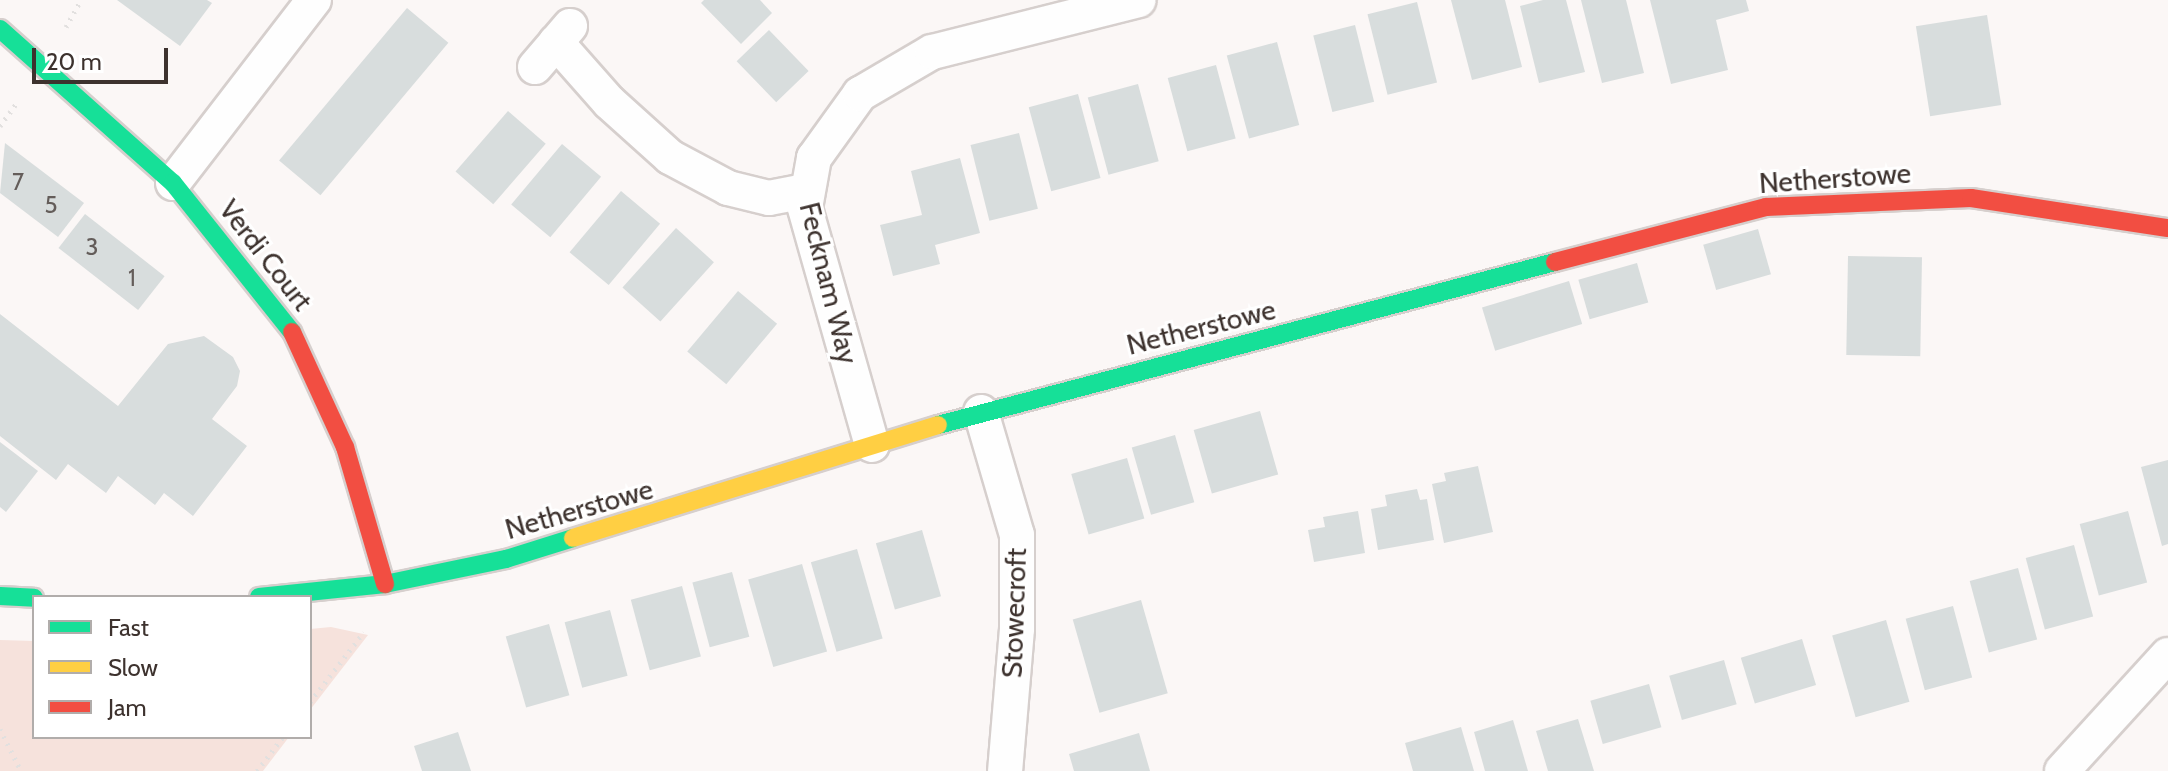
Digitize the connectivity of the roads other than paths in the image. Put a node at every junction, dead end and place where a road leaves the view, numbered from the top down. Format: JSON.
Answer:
{"nodes":[{"id":1,"x":314,"y":0,"type":"edge"},
{"id":2,"x":1139,"y":0,"type":"edge"},
{"id":3,"x":0,"y":29,"type":"edge"},
{"id":4,"x":554,"y":45,"type":"dead end"},
{"id":5,"x":173,"y":183,"type":"junction"},
{"id":6,"x":805,"y":191,"type":"junction"},
{"id":7,"x":2168,"y":228,"type":"edge"},
{"id":8,"x":981,"y":412,"type":"junction"},
{"id":9,"x":872,"y":445,"type":"junction"},
{"id":10,"x":395,"y":582,"type":"junction"},
{"id":11,"x":277,"y":595,"type":"edge"},
{"id":12,"x":0,"y":596,"type":"edge"},
{"id":13,"x":32,"y":598,"type":"edge"},
{"id":14,"x":2168,"y":655,"type":"edge"},
{"id":15,"x":1005,"y":771,"type":"edge"},
{"id":16,"x":2062,"y":771,"type":"edge"}],
"edges":[{"from":1,"to":5,"type":"street"},
{"from":2,"to":6,"type":"street","name":"Fecknam Way"},
{"from":3,"to":5,"type":"street","name":"Verdi Court"},
{"from":4,"to":6,"type":"street"},
{"from":5,"to":10,"type":"street","name":"Verdi Court"},
{"from":6,"to":9,"type":"street","name":"Fecknam Way"},
{"from":7,"to":8,"type":"street","name":"Netherstowe"},
{"from":8,"to":9,"type":"street","name":"Netherstowe"},
{"from":8,"to":15,"type":"street","name":"Stowecroft"},
{"from":9,"to":10,"type":"street","name":"Netherstowe"},
{"from":10,"to":11,"type":"street","name":"Netherstowe"},
{"from":12,"to":13,"type":"street"},
{"from":14,"to":16,"type":"street"}]}
